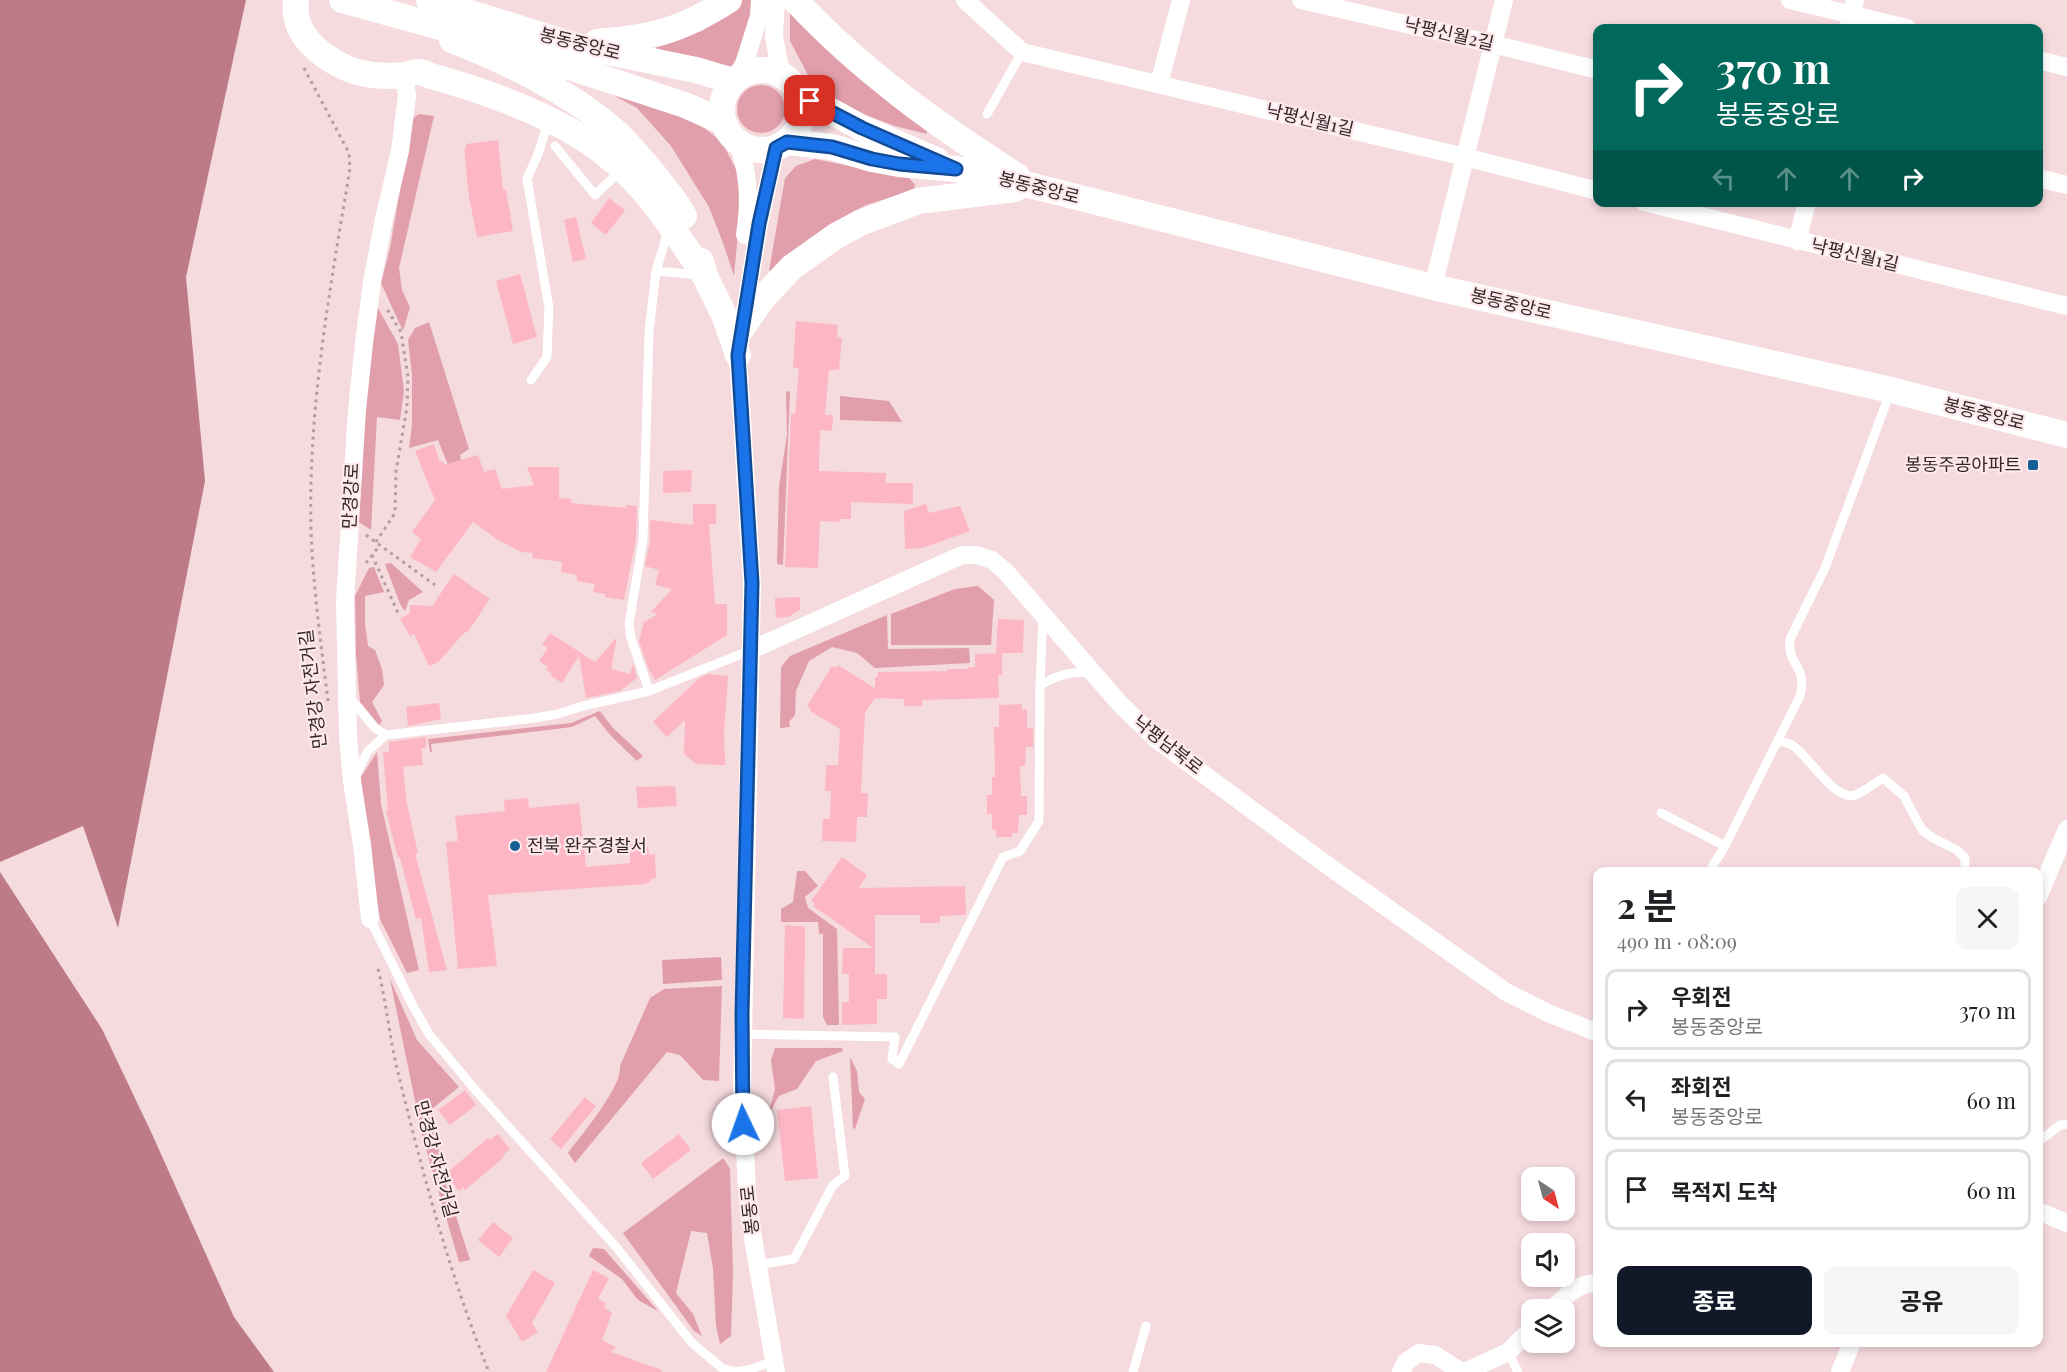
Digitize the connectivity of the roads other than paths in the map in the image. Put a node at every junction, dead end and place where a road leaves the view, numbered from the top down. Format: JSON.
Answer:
{"nodes":[{"id":1,"x":296,"y":0,"type":"edge"},
{"id":2,"x":342,"y":0,"type":"edge"},
{"id":3,"x":729,"y":0,"type":"edge"},
{"id":4,"x":760,"y":0,"type":"edge"},
{"id":5,"x":776,"y":0,"type":"edge"},
{"id":6,"x":795,"y":0,"type":"edge"},
{"id":7,"x":965,"y":0,"type":"edge"},
{"id":8,"x":1181,"y":0,"type":"edge"},
{"id":9,"x":1301,"y":0,"type":"edge"},
{"id":10,"x":1504,"y":0,"type":"edge"},
{"id":11,"x":1790,"y":0,"type":"edge"},
{"id":12,"x":1851,"y":15,"type":"edge"},
{"id":13,"x":446,"y":22,"type":"edge"},
{"id":14,"x":1890,"y":24,"type":"edge"},
{"id":15,"x":1493,"y":44,"type":"junction"},
{"id":16,"x":573,"y":45,"type":"junction"},
{"id":17,"x":1022,"y":52,"type":"junction"},
{"id":18,"x":2043,"y":61,"type":"edge"},
{"id":19,"x":2067,"y":67,"type":"edge"},
{"id":20,"x":1593,"y":69,"type":"edge"},
{"id":21,"x":411,"y":73,"type":"junction"},
{"id":22,"x":782,"y":74,"type":"junction"},
{"id":23,"x":737,"y":78,"type":"junction"},
{"id":24,"x":1159,"y":84,"type":"junction"},
{"id":25,"x":800,"y":94,"type":"junction"},
{"id":26,"x":987,"y":114,"type":"dead end"},
{"id":27,"x":540,"y":115,"type":"junction"},
{"id":28,"x":723,"y":122,"type":"junction"},
{"id":29,"x":738,"y":143,"type":"junction"},
{"id":30,"x":782,"y":145,"type":"junction"},
{"id":31,"x":555,"y":146,"type":"dead end"},
{"id":32,"x":1465,"y":157,"type":"junction"},
{"id":33,"x":623,"y":168,"type":"junction"},
{"id":34,"x":956,"y":169,"type":"junction"},
{"id":35,"x":2043,"y":179,"type":"edge"},
{"id":36,"x":2067,"y":185,"type":"edge"},
{"id":37,"x":1033,"y":186,"type":"junction"},
{"id":38,"x":1593,"y":190,"type":"edge"},
{"id":39,"x":1664,"y":207,"type":"edge"},
{"id":40,"x":1806,"y":207,"type":"edge"},
{"id":41,"x":666,"y":217,"type":"junction"},
{"id":42,"x":1797,"y":241,"type":"junction"},
{"id":43,"x":656,"y":272,"type":"junction"},
{"id":44,"x":705,"y":276,"type":"junction"},
{"id":45,"x":1433,"y":287,"type":"junction"},
{"id":46,"x":2067,"y":306,"type":"edge"},
{"id":47,"x":742,"y":328,"type":"junction"},
{"id":48,"x":738,"y":355,"type":"junction"},
{"id":49,"x":531,"y":380,"type":"dead end"},
{"id":50,"x":1891,"y":390,"type":"junction"},
{"id":51,"x":2067,"y":435,"type":"edge"},
{"id":52,"x":1043,"y":613,"type":"junction"},
{"id":53,"x":751,"y":650,"type":"junction"},
{"id":54,"x":1092,"y":672,"type":"junction"},
{"id":55,"x":1040,"y":685,"type":"junction"},
{"id":56,"x":649,"y":691,"type":"junction"},
{"id":57,"x":346,"y":694,"type":"junction"},
{"id":58,"x":386,"y":735,"type":"junction"},
{"id":59,"x":1778,"y":741,"type":"junction"},
{"id":60,"x":352,"y":781,"type":"junction"},
{"id":61,"x":1661,"y":813,"type":"dead end"},
{"id":62,"x":2067,"y":829,"type":"edge"},
{"id":63,"x":1725,"y":846,"type":"junction"},
{"id":64,"x":1712,"y":867,"type":"edge"},
{"id":65,"x":1967,"y":867,"type":"edge"},
{"id":66,"x":2043,"y":885,"type":"edge"},
{"id":67,"x":370,"y":919,"type":"joint"},
{"id":68,"x":1593,"y":1031,"type":"edge"},
{"id":69,"x":742,"y":1034,"type":"junction"},
{"id":70,"x":833,"y":1077,"type":"dead end"},
{"id":71,"x":2067,"y":1124,"type":"edge"},
{"id":72,"x":2043,"y":1138,"type":"edge"},
{"id":73,"x":2043,"y":1213,"type":"edge"},
{"id":74,"x":2067,"y":1223,"type":"edge"},
{"id":75,"x":757,"y":1265,"type":"junction"},
{"id":76,"x":1593,"y":1283,"type":"edge"},
{"id":77,"x":1562,"y":1299,"type":"edge"},
{"id":78,"x":1146,"y":1326,"type":"dead end"},
{"id":79,"x":1521,"y":1339,"type":"edge"},
{"id":80,"x":1850,"y":1347,"type":"edge"},
{"id":81,"x":1508,"y":1352,"type":"junction"},
{"id":82,"x":775,"y":1367,"type":"edge"},
{"id":83,"x":718,"y":1370,"type":"edge"},
{"id":84,"x":1133,"y":1372,"type":"edge"},
{"id":85,"x":1401,"y":1372,"type":"edge"},
{"id":86,"x":1463,"y":1372,"type":"edge"},
{"id":87,"x":1518,"y":1372,"type":"edge"},
{"id":88,"x":1840,"y":1372,"type":"edge"}],
"edges":[{"from":1,"to":21,"type":"street"},
{"from":2,"to":13,"type":"street"},
{"from":3,"to":16,"type":"street"},
{"from":4,"to":23,"type":"street"},
{"from":5,"to":22,"type":"street"},
{"from":6,"to":37,"type":"street"},
{"from":7,"to":17,"type":"street"},
{"from":8,"to":24,"type":"street"},
{"from":9,"to":15,"type":"street","name":"낙평신월2길"},
{"from":10,"to":15,"type":"street"},
{"from":11,"to":12,"type":"street"},
{"from":12,"to":14,"type":"street"},
{"from":13,"to":16,"type":"street","name":"봉동중앙로"},
{"from":13,"to":21,"type":"street"},
{"from":13,"to":27,"type":"street"},
{"from":13,"to":28,"type":"street","name":"봉동중앙로"},
{"from":13,"to":44,"type":"street"},
{"from":15,"to":20,"type":"street","name":"낙평신월2길"},
{"from":15,"to":32,"type":"street"},
{"from":16,"to":23,"type":"street","name":"봉동중앙로"},
{"from":17,"to":24,"type":"street","name":"낙평신월1길"},
{"from":17,"to":26,"type":"lane"},
{"from":18,"to":19,"type":"street"},
{"from":21,"to":27,"type":"street"},
{"from":21,"to":57,"type":"street","name":"만경강로"},
{"from":22,"to":23,"type":"street","name":"봉동중앙로"},
{"from":22,"to":25,"type":"street","name":"봉동중앙로"},
{"from":23,"to":28,"type":"street"},
{"from":24,"to":32,"type":"street","name":"낙평신월1길"},
{"from":25,"to":30,"type":"street"},
{"from":25,"to":34,"type":"street","name":"봉동중앙로"},
{"from":27,"to":33,"type":"street"},
{"from":27,"to":49,"type":"lane"},
{"from":28,"to":29,"type":"street"},
{"from":29,"to":30,"type":"street","name":"봉동중앙로"},
{"from":29,"to":47,"type":"street","name":"봉동로"},
{"from":30,"to":34,"type":"street","name":"봉동중앙로"},
{"from":30,"to":47,"type":"street","name":"봉동로"},
{"from":31,"to":33,"type":"lane"},
{"from":32,"to":38,"type":"street","name":"낙평신월1길"},
{"from":32,"to":45,"type":"street"},
{"from":33,"to":41,"type":"street"},
{"from":34,"to":37,"type":"street","name":"봉동중앙로"},
{"from":35,"to":36,"type":"street"},
{"from":37,"to":45,"type":"street","name":"봉동중앙로"},
{"from":37,"to":47,"type":"street"},
{"from":39,"to":42,"type":"street","name":"낙평신월1길"},
{"from":40,"to":42,"type":"street"},
{"from":41,"to":43,"type":"lane"},
{"from":41,"to":44,"type":"street"},
{"from":42,"to":46,"type":"street","name":"낙평신월1길"},
{"from":43,"to":44,"type":"lane"},
{"from":43,"to":56,"type":"lane"},
{"from":44,"to":48,"type":"street"},
{"from":45,"to":50,"type":"street","name":"봉동중앙로"},
{"from":47,"to":48,"type":"street","name":"봉동로"},
{"from":48,"to":53,"type":"street","name":"봉동로"},
{"from":50,"to":51,"type":"street","name":"봉동중앙로"},
{"from":50,"to":59,"type":"lane"},
{"from":52,"to":53,"type":"street","name":"낙평남북로"},
{"from":52,"to":54,"type":"street","name":"낙평남북로"},
{"from":52,"to":55,"type":"lane"},
{"from":53,"to":56,"type":"lane"},
{"from":53,"to":69,"type":"street","name":"봉동로"},
{"from":54,"to":55,"type":"lane"},
{"from":54,"to":68,"type":"street","name":"낙평남북로"},
{"from":55,"to":69,"type":"lane"},
{"from":56,"to":58,"type":"lane"},
{"from":57,"to":58,"type":"lane"},
{"from":57,"to":60,"type":"street","name":"만경강로"},
{"from":58,"to":60,"type":"lane"},
{"from":59,"to":63,"type":"lane"},
{"from":59,"to":65,"type":"lane"},
{"from":60,"to":67,"type":"street","name":"만경강로"},
{"from":61,"to":63,"type":"lane"},
{"from":62,"to":66,"type":"street"},
{"from":63,"to":64,"type":"lane"},
{"from":67,"to":83,"type":"lane"},
{"from":69,"to":75,"type":"street","name":"봉동로"},
{"from":70,"to":75,"type":"lane"},
{"from":71,"to":72,"type":"lane"},
{"from":73,"to":74,"type":"street"},
{"from":75,"to":82,"type":"street","name":"봉동로"},
{"from":76,"to":77,"type":"street"},
{"from":78,"to":84,"type":"lane"},
{"from":79,"to":81,"type":"street"},
{"from":80,"to":88,"type":"street"},
{"from":81,"to":86,"type":"street"},
{"from":81,"to":87,"type":"lane"},
{"from":82,"to":83,"type":"lane"},
{"from":85,"to":86,"type":"street"}]}
